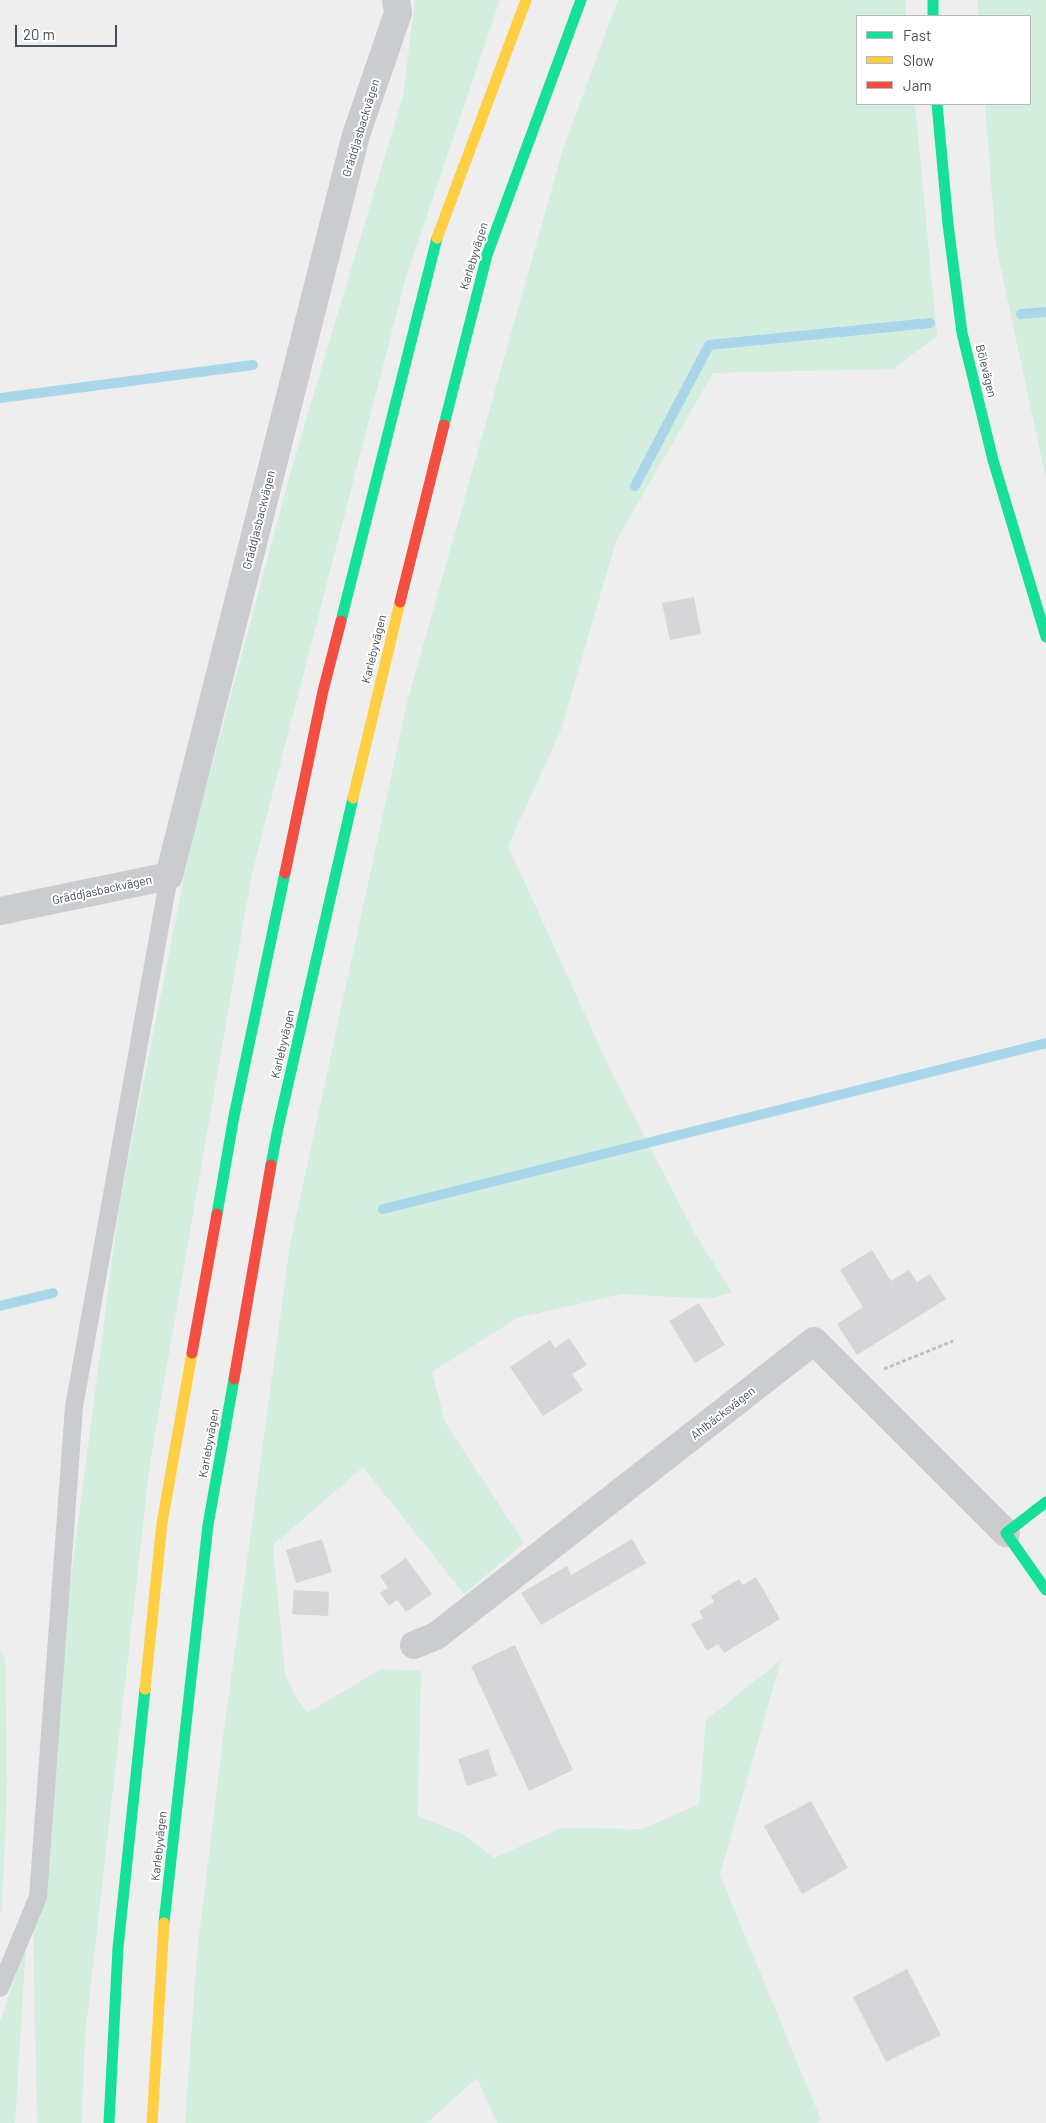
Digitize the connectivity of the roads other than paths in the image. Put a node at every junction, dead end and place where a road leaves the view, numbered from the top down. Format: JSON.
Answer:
{"nodes":[{"id":1,"x":396,"y":0,"type":"edge"},
{"id":2,"x":526,"y":0,"type":"edge"},
{"id":3,"x":580,"y":0,"type":"edge"},
{"id":4,"x":933,"y":0,"type":"edge"},
{"id":5,"x":933,"y":15,"type":"edge"},
{"id":6,"x":937,"y":105,"type":"edge"},
{"id":7,"x":1046,"y":637,"type":"edge"},
{"id":8,"x":169,"y":876,"type":"junction"},
{"id":9,"x":0,"y":911,"type":"edge"},
{"id":10,"x":1046,"y":1502,"type":"edge"},
{"id":11,"x":1006,"y":1533,"type":"junction"},
{"id":12,"x":1046,"y":1590,"type":"edge"},
{"id":13,"x":414,"y":1645,"type":"dead end"},
{"id":14,"x":0,"y":1988,"type":"edge"},
{"id":15,"x":109,"y":2123,"type":"edge"},
{"id":16,"x":152,"y":2123,"type":"edge"}],
"edges":[{"from":1,"to":8,"type":"street","name":"Gräddjasbackvägen"},
{"from":2,"to":15,"type":"main road"},
{"from":3,"to":16,"type":"main road","name":"Karlebyvägen"},
{"from":4,"to":5,"type":"main road"},
{"from":6,"to":7,"type":"main road","name":"Bölevägen"},
{"from":8,"to":9,"type":"street","name":"Gräddjasbackvägen"},
{"from":8,"to":14,"type":"lane"},
{"from":10,"to":11,"type":"main road"},
{"from":11,"to":12,"type":"main road"},
{"from":11,"to":13,"type":"street","name":"Ahlbäcksvägen"}]}
